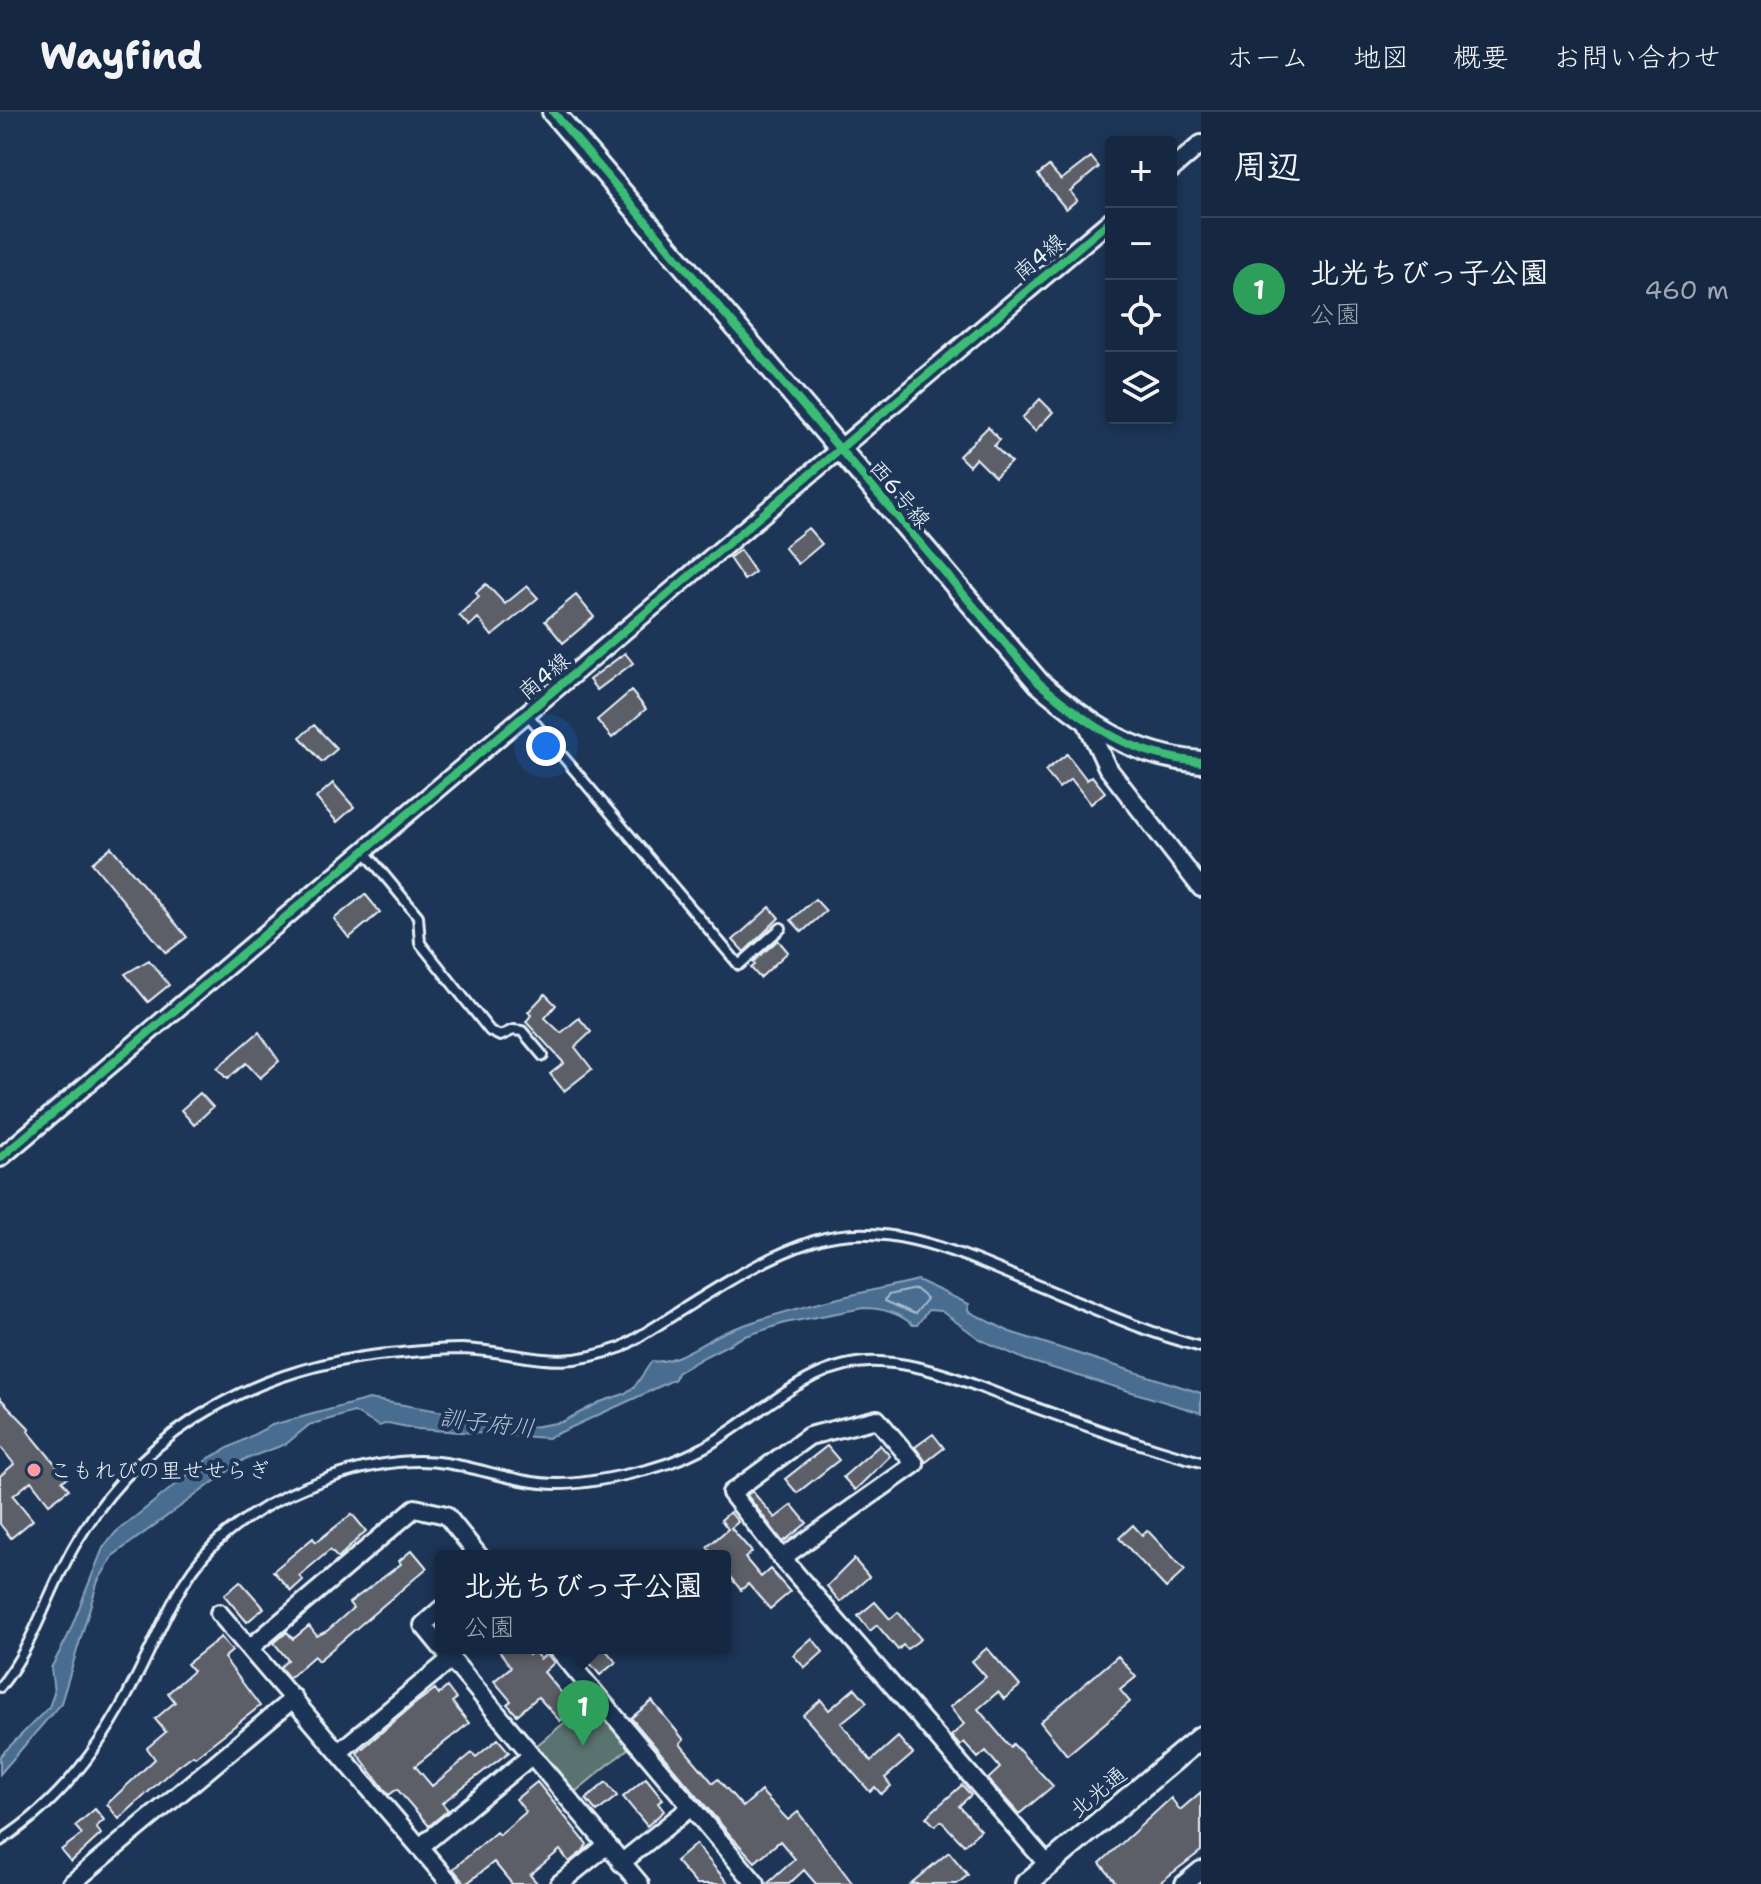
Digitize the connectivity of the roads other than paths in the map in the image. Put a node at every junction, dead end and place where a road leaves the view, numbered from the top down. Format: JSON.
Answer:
{"nodes":[{"id":1,"x":553,"y":112,"type":"edge"},
{"id":2,"x":1201,"y":144,"type":"edge"},
{"id":3,"x":1177,"y":165,"type":"edge"},
{"id":4,"x":1105,"y":225,"type":"edge"},
{"id":5,"x":839,"y":449,"type":"junction"},
{"id":6,"x":527,"y":714,"type":"junction"},
{"id":7,"x":1087,"y":724,"type":"junction"},
{"id":8,"x":1201,"y":762,"type":"edge"},
{"id":9,"x":365,"y":852,"type":"junction"},
{"id":10,"x":1201,"y":888,"type":"edge"},
{"id":11,"x":781,"y":928,"type":"dead end"},
{"id":12,"x":543,"y":1056,"type":"dead end"},
{"id":13,"x":0,"y":1158,"type":"edge"},
{"id":14,"x":1201,"y":1347,"type":"edge"},
{"id":15,"x":1201,"y":1462,"type":"edge"},
{"id":16,"x":474,"y":1550,"type":"edge"},
{"id":17,"x":782,"y":1558,"type":"junction"},
{"id":18,"x":219,"y":1613,"type":"dead end"},
{"id":19,"x":435,"y":1614,"type":"edge"},
{"id":20,"x":435,"y":1640,"type":"edge"},
{"id":21,"x":250,"y":1648,"type":"junction"},
{"id":22,"x":442,"y":1654,"type":"edge"},
{"id":23,"x":446,"y":1654,"type":"edge"},
{"id":24,"x":562,"y":1654,"type":"edge"},
{"id":25,"x":0,"y":1687,"type":"edge"},
{"id":26,"x":294,"y":1698,"type":"junction"},
{"id":27,"x":1201,"y":1737,"type":"edge"},
{"id":28,"x":339,"y":1752,"type":"junction"},
{"id":29,"x":531,"y":1756,"type":"junction"},
{"id":30,"x":691,"y":1807,"type":"junction"},
{"id":31,"x":0,"y":1841,"type":"edge"},
{"id":32,"x":607,"y":1845,"type":"junction"},
{"id":33,"x":420,"y":1847,"type":"junction"},
{"id":34,"x":621,"y":1863,"type":"junction"},
{"id":35,"x":1201,"y":1870,"type":"edge"},
{"id":36,"x":1038,"y":1877,"type":"edge"},
{"id":37,"x":71,"y":1884,"type":"edge"},
{"id":38,"x":451,"y":1884,"type":"edge"},
{"id":39,"x":559,"y":1884,"type":"edge"},
{"id":40,"x":640,"y":1884,"type":"edge"},
{"id":41,"x":756,"y":1884,"type":"edge"},
{"id":42,"x":1184,"y":1884,"type":"edge"}],
"edges":[{"from":1,"to":5,"type":"street","name":"西6号線"},
{"from":2,"to":3,"type":"street"},
{"from":4,"to":5,"type":"street","name":"南4線"},
{"from":5,"to":6,"type":"street","name":"南4線"},
{"from":5,"to":7,"type":"street","name":"西6号線"},
{"from":6,"to":9,"type":"street","name":"南4線"},
{"from":6,"to":11,"type":"lane"},
{"from":7,"to":8,"type":"street","name":"西6号線"},
{"from":7,"to":10,"type":"street"},
{"from":9,"to":12,"type":"lane"},
{"from":9,"to":13,"type":"street","name":"南4線"},
{"from":14,"to":25,"type":"lane"},
{"from":15,"to":31,"type":"lane"},
{"from":16,"to":21,"type":"street"},
{"from":17,"to":17,"type":"street"},
{"from":17,"to":36,"type":"street"},
{"from":18,"to":21,"type":"street"},
{"from":19,"to":20,"type":"street"},
{"from":21,"to":26,"type":"street"},
{"from":22,"to":28,"type":"street"},
{"from":23,"to":29,"type":"street"},
{"from":24,"to":30,"type":"street"},
{"from":26,"to":28,"type":"street"},
{"from":26,"to":37,"type":"street"},
{"from":27,"to":36,"type":"street","name":"北光通"},
{"from":28,"to":33,"type":"street"},
{"from":29,"to":32,"type":"street"},
{"from":29,"to":33,"type":"street"},
{"from":30,"to":34,"type":"street"},
{"from":30,"to":41,"type":"street"},
{"from":32,"to":34,"type":"street"},
{"from":32,"to":39,"type":"street"},
{"from":33,"to":38,"type":"street"},
{"from":34,"to":40,"type":"street"},
{"from":35,"to":42,"type":"street"}]}
